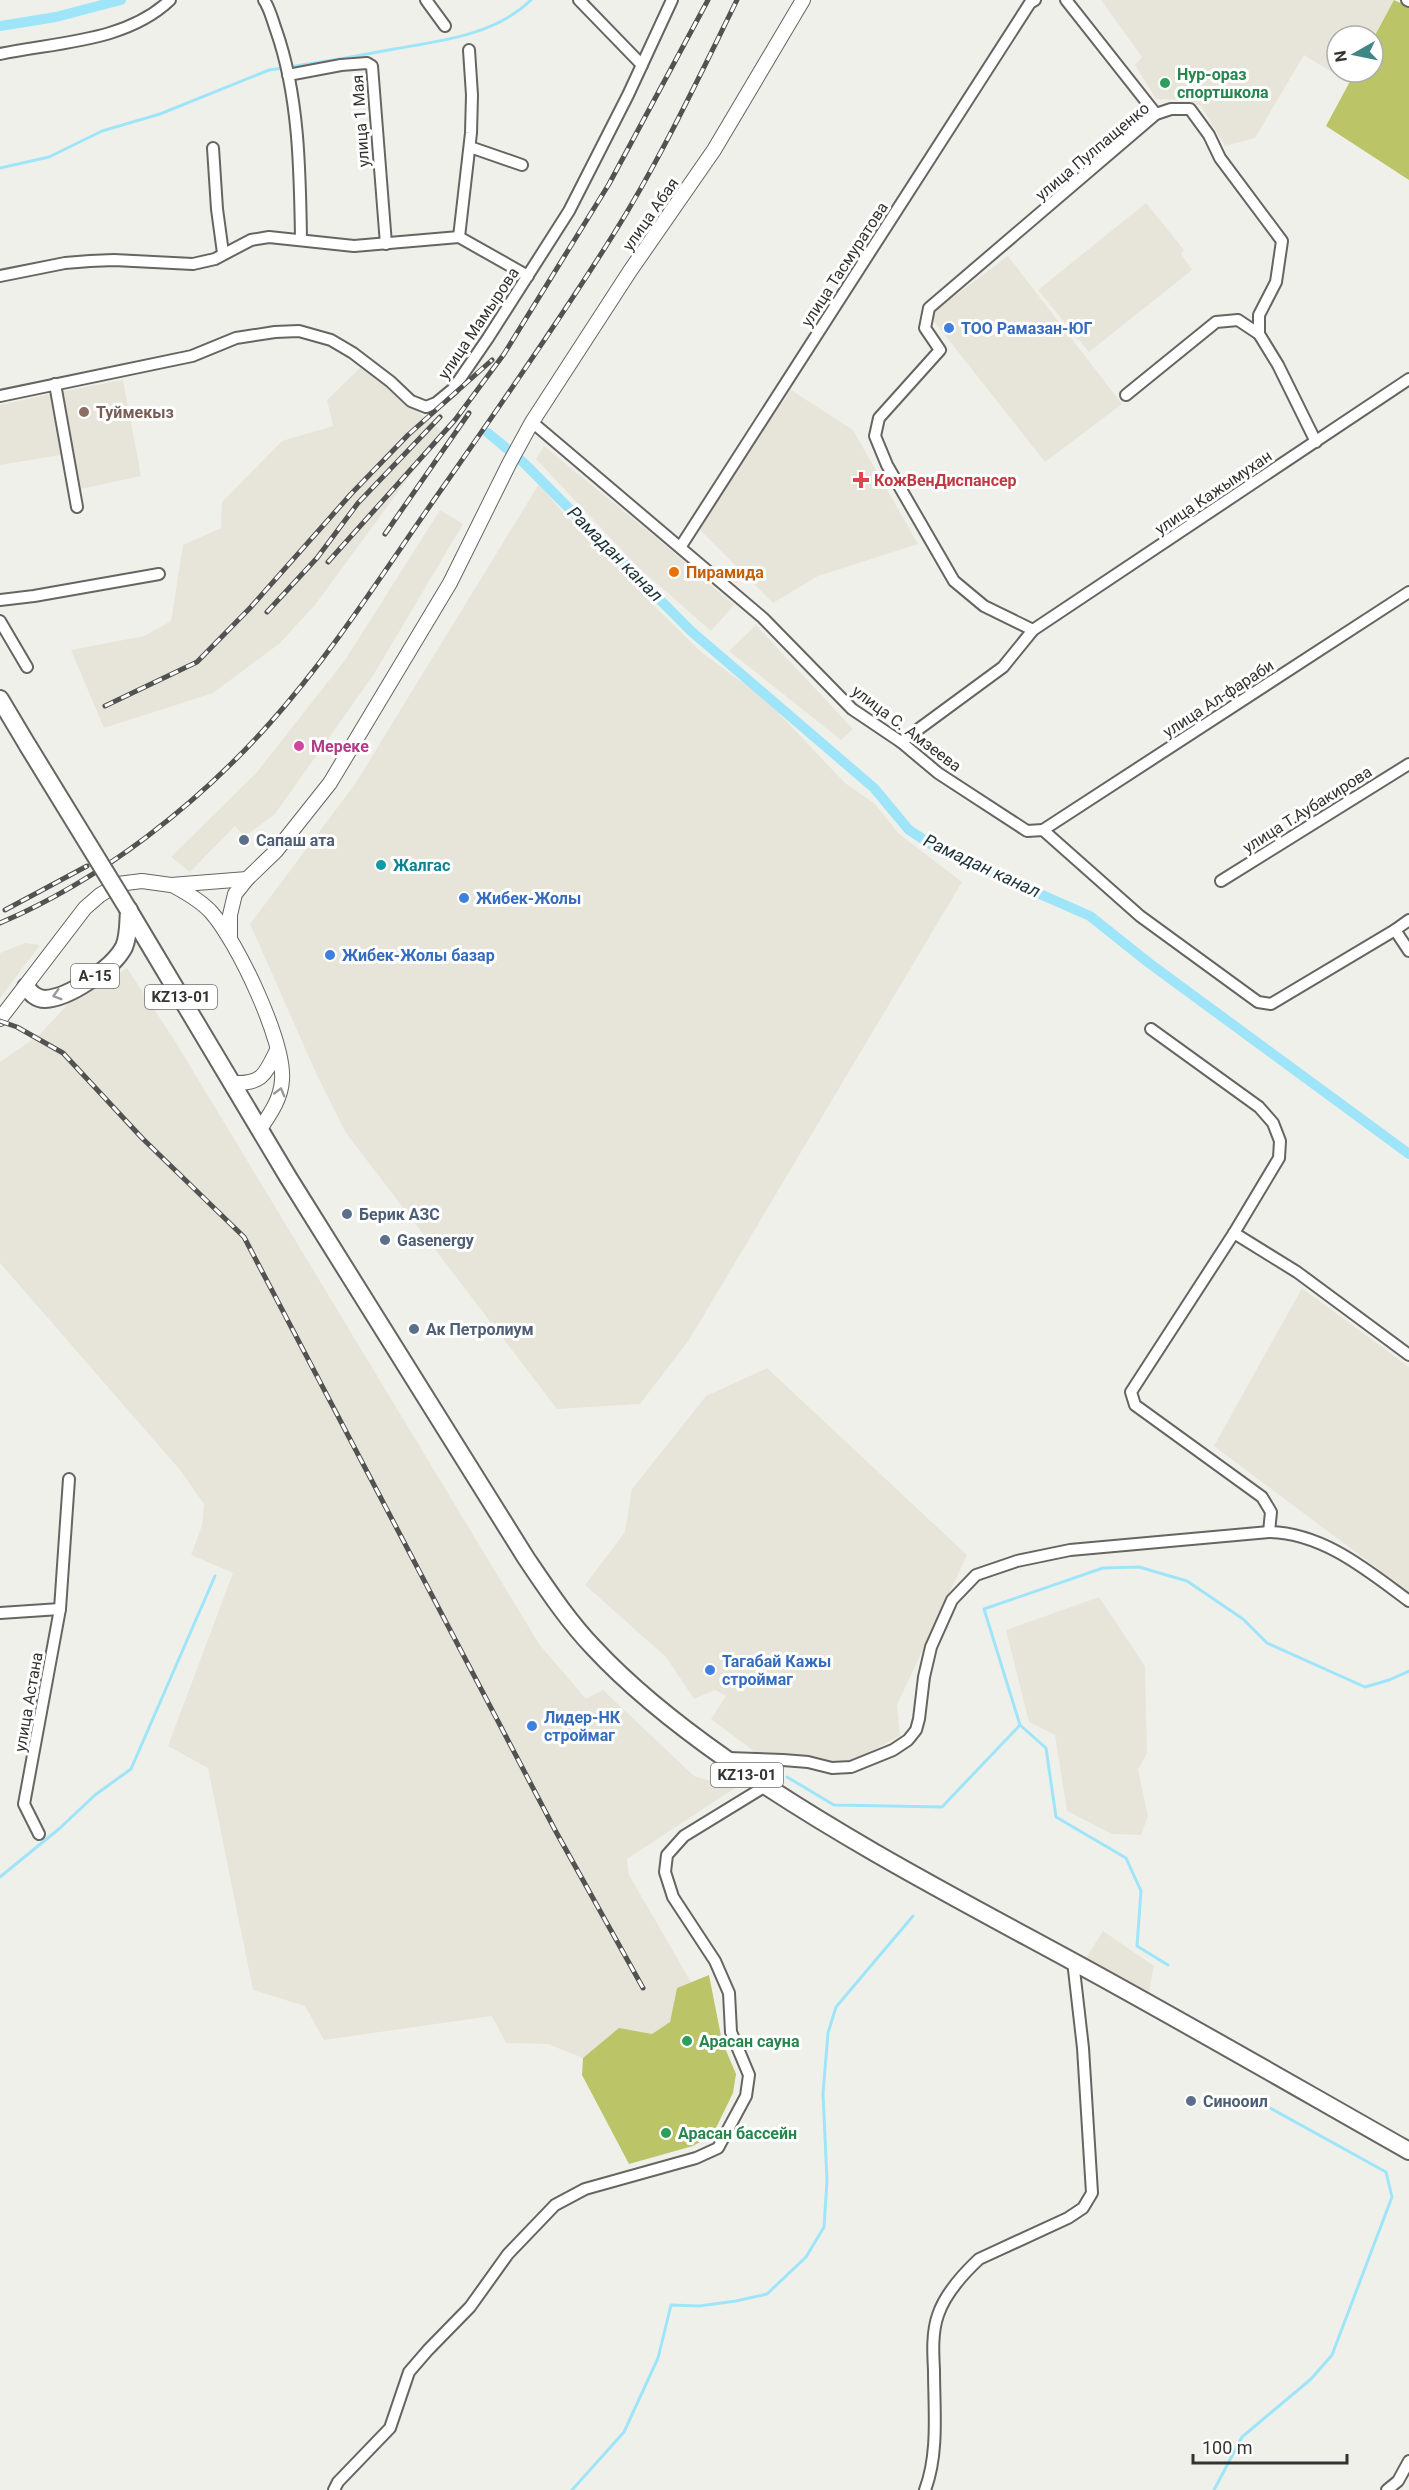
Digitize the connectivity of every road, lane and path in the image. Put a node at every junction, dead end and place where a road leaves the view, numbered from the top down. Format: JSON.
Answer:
{"nodes":[{"id":1,"x":170,"y":0,"type":"edge"},
{"id":2,"x":264,"y":0,"type":"edge"},
{"id":3,"x":426,"y":0,"type":"edge"},
{"id":4,"x":579,"y":0,"type":"edge"},
{"id":5,"x":672,"y":0,"type":"edge"},
{"id":6,"x":803,"y":0,"type":"edge"},
{"id":7,"x":1035,"y":0,"type":"edge"},
{"id":8,"x":1066,"y":0,"type":"edge"},
{"id":9,"x":445,"y":26,"type":"dead end"},
{"id":10,"x":469,"y":50,"type":"dead end"},
{"id":11,"x":0,"y":54,"type":"edge"},
{"id":12,"x":642,"y":65,"type":"junction"},
{"id":13,"x":288,"y":75,"type":"junction"},
{"id":14,"x":1156,"y":114,"type":"junction"},
{"id":15,"x":470,"y":147,"type":"junction"},
{"id":16,"x":213,"y":148,"type":"dead end"},
{"id":17,"x":522,"y":165,"type":"dead end"},
{"id":18,"x":459,"y":237,"type":"junction"},
{"id":19,"x":302,"y":239,"type":"junction"},
{"id":20,"x":386,"y":244,"type":"junction"},
{"id":21,"x":223,"y":253,"type":"junction"},
{"id":22,"x":0,"y":276,"type":"edge"},
{"id":23,"x":528,"y":276,"type":"junction"},
{"id":24,"x":1259,"y":334,"type":"junction"},
{"id":25,"x":1409,"y":379,"type":"edge"},
{"id":26,"x":55,"y":384,"type":"junction"},
{"id":27,"x":1126,"y":395,"type":"dead end"},
{"id":28,"x":0,"y":396,"type":"edge"},
{"id":29,"x":532,"y":422,"type":"junction"},
{"id":30,"x":1316,"y":442,"type":"junction"},
{"id":31,"x":77,"y":507,"type":"dead end"},
{"id":32,"x":681,"y":546,"type":"junction"},
{"id":33,"x":159,"y":574,"type":"dead end"},
{"id":34,"x":1409,"y":592,"type":"edge"},
{"id":35,"x":0,"y":600,"type":"edge"},
{"id":36,"x":0,"y":621,"type":"edge"},
{"id":37,"x":1033,"y":630,"type":"junction"},
{"id":38,"x":27,"y":667,"type":"dead end"},
{"id":39,"x":0,"y":699,"type":"edge"},
{"id":40,"x":901,"y":742,"type":"junction"},
{"id":41,"x":1409,"y":764,"type":"edge"},
{"id":42,"x":1043,"y":830,"type":"junction"},
{"id":43,"x":247,"y":879,"type":"junction"},
{"id":44,"x":1221,"y":881,"type":"dead end"},
{"id":45,"x":171,"y":885,"type":"junction"},
{"id":46,"x":129,"y":909,"type":"junction"},
{"id":47,"x":1409,"y":920,"type":"edge"},
{"id":48,"x":1395,"y":930,"type":"junction"},
{"id":49,"x":230,"y":936,"type":"junction"},
{"id":50,"x":1409,"y":951,"type":"edge"},
{"id":51,"x":26,"y":987,"type":"junction"},
{"id":52,"x":0,"y":1019,"type":"edge"},
{"id":53,"x":1151,"y":1029,"type":"dead end"},
{"id":54,"x":277,"y":1050,"type":"junction"},
{"id":55,"x":233,"y":1083,"type":"junction"},
{"id":56,"x":260,"y":1130,"type":"junction"},
{"id":57,"x":1234,"y":1233,"type":"junction"},
{"id":58,"x":1409,"y":1355,"type":"edge"},
{"id":59,"x":69,"y":1479,"type":"dead end"},
{"id":60,"x":1269,"y":1532,"type":"junction"},
{"id":61,"x":1409,"y":1601,"type":"edge"},
{"id":62,"x":60,"y":1609,"type":"junction"},
{"id":63,"x":0,"y":1613,"type":"edge"},
{"id":64,"x":725,"y":1758,"type":"junction"},
{"id":65,"x":764,"y":1787,"type":"junction"},
{"id":66,"x":39,"y":1834,"type":"dead end"},
{"id":67,"x":1073,"y":1961,"type":"junction"},
{"id":68,"x":1409,"y":2151,"type":"edge"},
{"id":69,"x":1409,"y":2461,"type":"edge"},
{"id":70,"x":334,"y":2490,"type":"edge"},
{"id":71,"x":925,"y":2490,"type":"edge"},
{"id":72,"x":1387,"y":2490,"type":"edge"}],
"edges":[{"from":1,"to":11,"type":"street"},
{"from":2,"to":13,"type":"street"},
{"from":3,"to":9,"type":"street"},
{"from":4,"to":12,"type":"street"},
{"from":5,"to":12,"type":"street","name":"улица Мамырова"},
{"from":6,"to":29,"type":"main road","name":"улица Абая"},
{"from":7,"to":32,"type":"street","name":"улица Тасмуратова"},
{"from":8,"to":14,"type":"street"},
{"from":10,"to":15,"type":"street"},
{"from":12,"to":23,"type":"street","name":"улица Мамырова"},
{"from":13,"to":19,"type":"street"},
{"from":13,"to":20,"type":"street","name":"улица 1 Мая"},
{"from":14,"to":24,"type":"street","name":"улица Пулпащенко"},
{"from":14,"to":37,"type":"street","name":"улица Пулпащенко"},
{"from":15,"to":17,"type":"street"},
{"from":15,"to":18,"type":"street"},
{"from":16,"to":21,"type":"street"},
{"from":18,"to":20,"type":"street"},
{"from":18,"to":23,"type":"street"},
{"from":19,"to":20,"type":"street"},
{"from":19,"to":21,"type":"street"},
{"from":21,"to":22,"type":"street"},
{"from":23,"to":26,"type":"street","name":"улица Мамырова"},
{"from":24,"to":27,"type":"street"},
{"from":24,"to":30,"type":"street"},
{"from":25,"to":30,"type":"street","name":"улица Кажымухан"},
{"from":26,"to":28,"type":"street","name":"улица Мамырова"},
{"from":26,"to":31,"type":"street"},
{"from":29,"to":32,"type":"street","name":"улица С. Амзеева"},
{"from":29,"to":43,"type":"main road","name":"улица Абая"},
{"from":30,"to":37,"type":"street","name":"улица Кажымухан"},
{"from":32,"to":40,"type":"street","name":"улица С. Амзеева"},
{"from":33,"to":35,"type":"street"},
{"from":34,"to":42,"type":"street","name":"улица Ал-фараби"},
{"from":36,"to":38,"type":"street"},
{"from":37,"to":40,"type":"street","name":"улица Кажымухан"},
{"from":39,"to":46,"type":"highway","number":"KZ13-01","bridge":true},
{"from":40,"to":42,"type":"street","name":"улица С. Амзеева"},
{"from":41,"to":44,"type":"street","name":"улица Т.Аубакирова"},
{"from":42,"to":48,"type":"street","name":"улица С. Амзеева"},
{"from":43,"to":45,"type":"main road"},
{"from":43,"to":49,"type":"main road","name":"улица Абая"},
{"from":45,"to":49,"type":"main road"},
{"from":45,"to":51,"type":"main road"},
{"from":46,"to":51,"type":"highway","number":"A-15","one_way":true},
{"from":46,"to":55,"type":"highway","number":"KZ13-01"},
{"from":47,"to":48,"type":"street"},
{"from":48,"to":50,"type":"street"},
{"from":49,"to":54,"type":"main road"},
{"from":51,"to":52,"type":"main road"},
{"from":53,"to":57,"type":"street"},
{"from":54,"to":55,"type":"main road"},
{"from":56,"to":54,"type":"main road","one_way":true},
{"from":55,"to":56,"type":"highway","number":"KZ13-01"},
{"from":56,"to":64,"type":"highway","number":"KZ13-01"},
{"from":57,"to":58,"type":"street"},
{"from":57,"to":60,"type":"street"},
{"from":59,"to":62,"type":"street","name":"улица Астана"},
{"from":60,"to":61,"type":"street"},
{"from":60,"to":64,"type":"street"},
{"from":62,"to":63,"type":"street"},
{"from":62,"to":66,"type":"street","name":"улица Астана"},
{"from":64,"to":65,"type":"highway","number":"KZ13-01"},
{"from":65,"to":67,"type":"highway","number":"KZ13-01"},
{"from":65,"to":70,"type":"street"},
{"from":67,"to":68,"type":"highway","number":"KZ13-01"},
{"from":67,"to":71,"type":"street"},
{"from":69,"to":72,"type":"street"}]}
